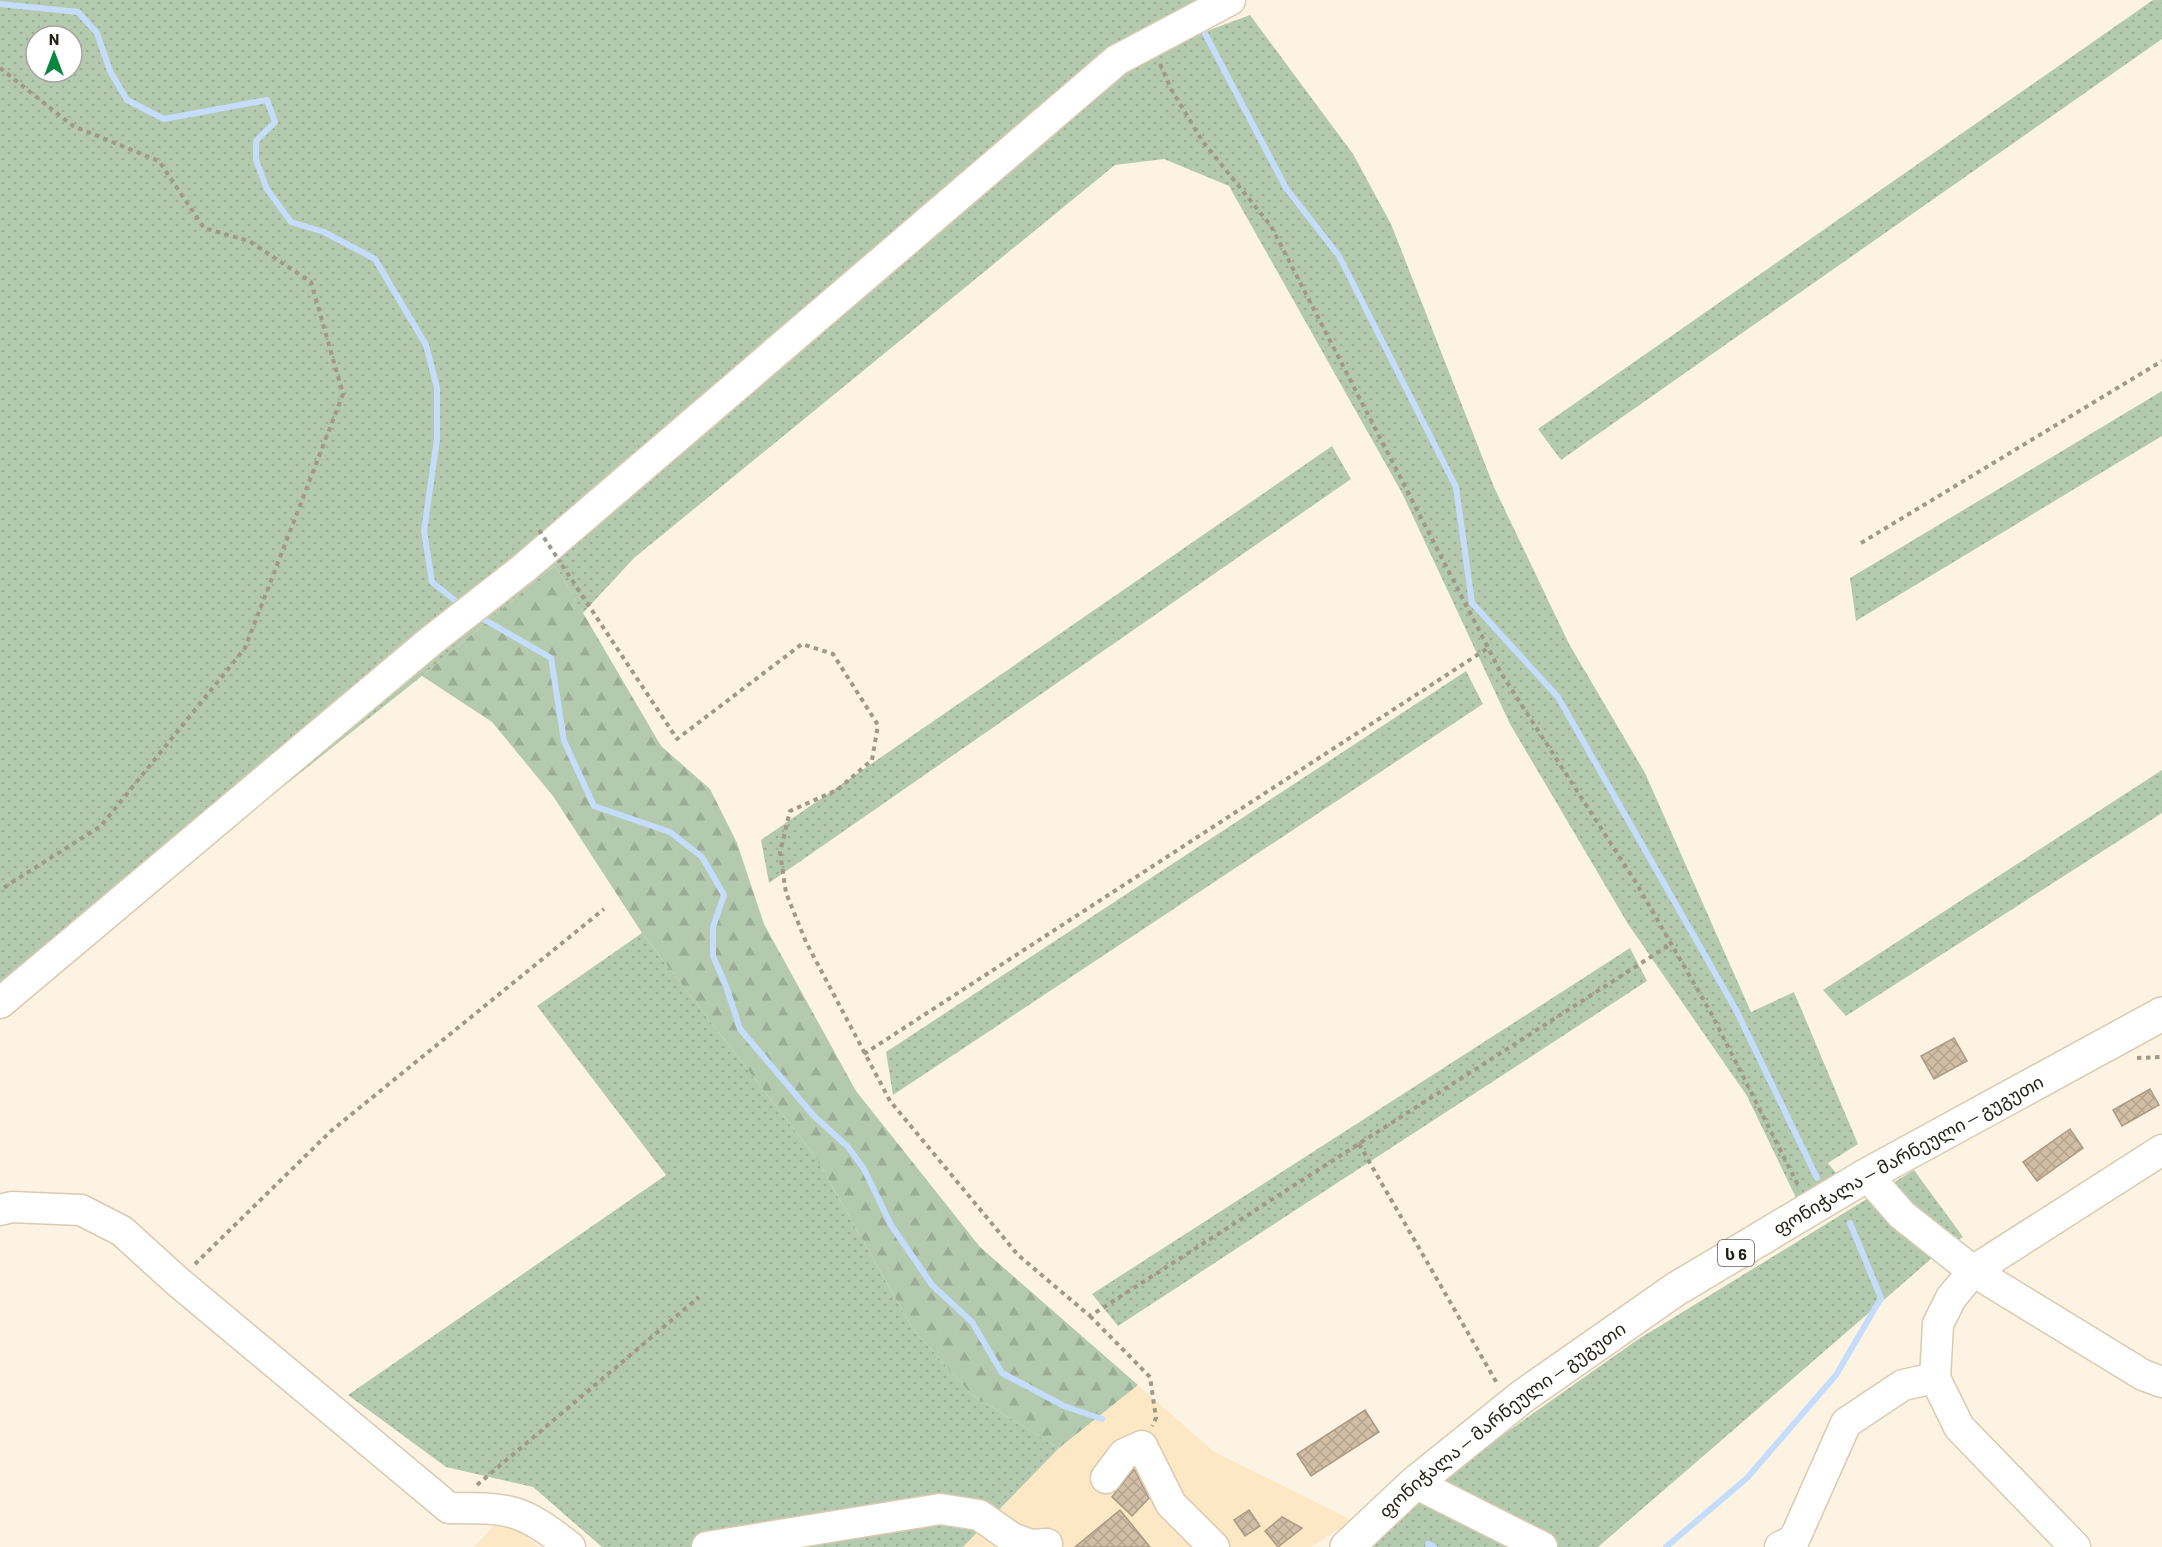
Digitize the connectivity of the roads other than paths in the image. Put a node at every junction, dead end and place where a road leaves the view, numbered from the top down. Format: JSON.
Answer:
{"nodes":[{"id":1,"x":1230,"y":0,"type":"edge"},
{"id":2,"x":0,"y":1003,"type":"edge"},
{"id":3,"x":2162,"y":1014,"type":"edge"},
{"id":4,"x":2162,"y":1150,"type":"edge"},
{"id":5,"x":1868,"y":1175,"type":"junction"},
{"id":6,"x":0,"y":1210,"type":"edge"},
{"id":7,"x":1973,"y":1271,"type":"junction"},
{"id":8,"x":1935,"y":1378,"type":"junction"},
{"id":9,"x":2162,"y":1382,"type":"edge"},
{"id":10,"x":1106,"y":1478,"type":"dead end"},
{"id":11,"x":1415,"y":1483,"type":"junction"},
{"id":12,"x":1012,"y":1542,"type":"edge"},
{"id":13,"x":1047,"y":1544,"type":"dead end"},
{"id":14,"x":570,"y":1547,"type":"edge"},
{"id":15,"x":707,"y":1547,"type":"edge"},
{"id":16,"x":1214,"y":1547,"type":"edge"},
{"id":17,"x":1347,"y":1547,"type":"edge"},
{"id":18,"x":1542,"y":1547,"type":"edge"},
{"id":19,"x":1780,"y":1547,"type":"edge"},
{"id":20,"x":2075,"y":1547,"type":"edge"}],
"edges":[{"from":1,"to":2,"type":"street"},
{"from":3,"to":5,"type":"highway","name":"ფონიჭალა — მარნეული — გუგუთი","number":"ს 6"},
{"from":4,"to":7,"type":"street"},
{"from":5,"to":7,"type":"street"},
{"from":5,"to":11,"type":"highway","name":"ფონიჭალა — მარნეული — გუგუთი","number":"ს 6"},
{"from":6,"to":14,"type":"street"},
{"from":7,"to":8,"type":"street"},
{"from":7,"to":9,"type":"street"},
{"from":8,"to":19,"type":"street"},
{"from":8,"to":20,"type":"street"},
{"from":10,"to":16,"type":"street"},
{"from":11,"to":17,"type":"highway","name":"ფონიჭალა — მარნეული — გუგუთი","number":"ს 6"},
{"from":11,"to":18,"type":"street"},
{"from":12,"to":13,"type":"street"},
{"from":12,"to":15,"type":"street"}]}
